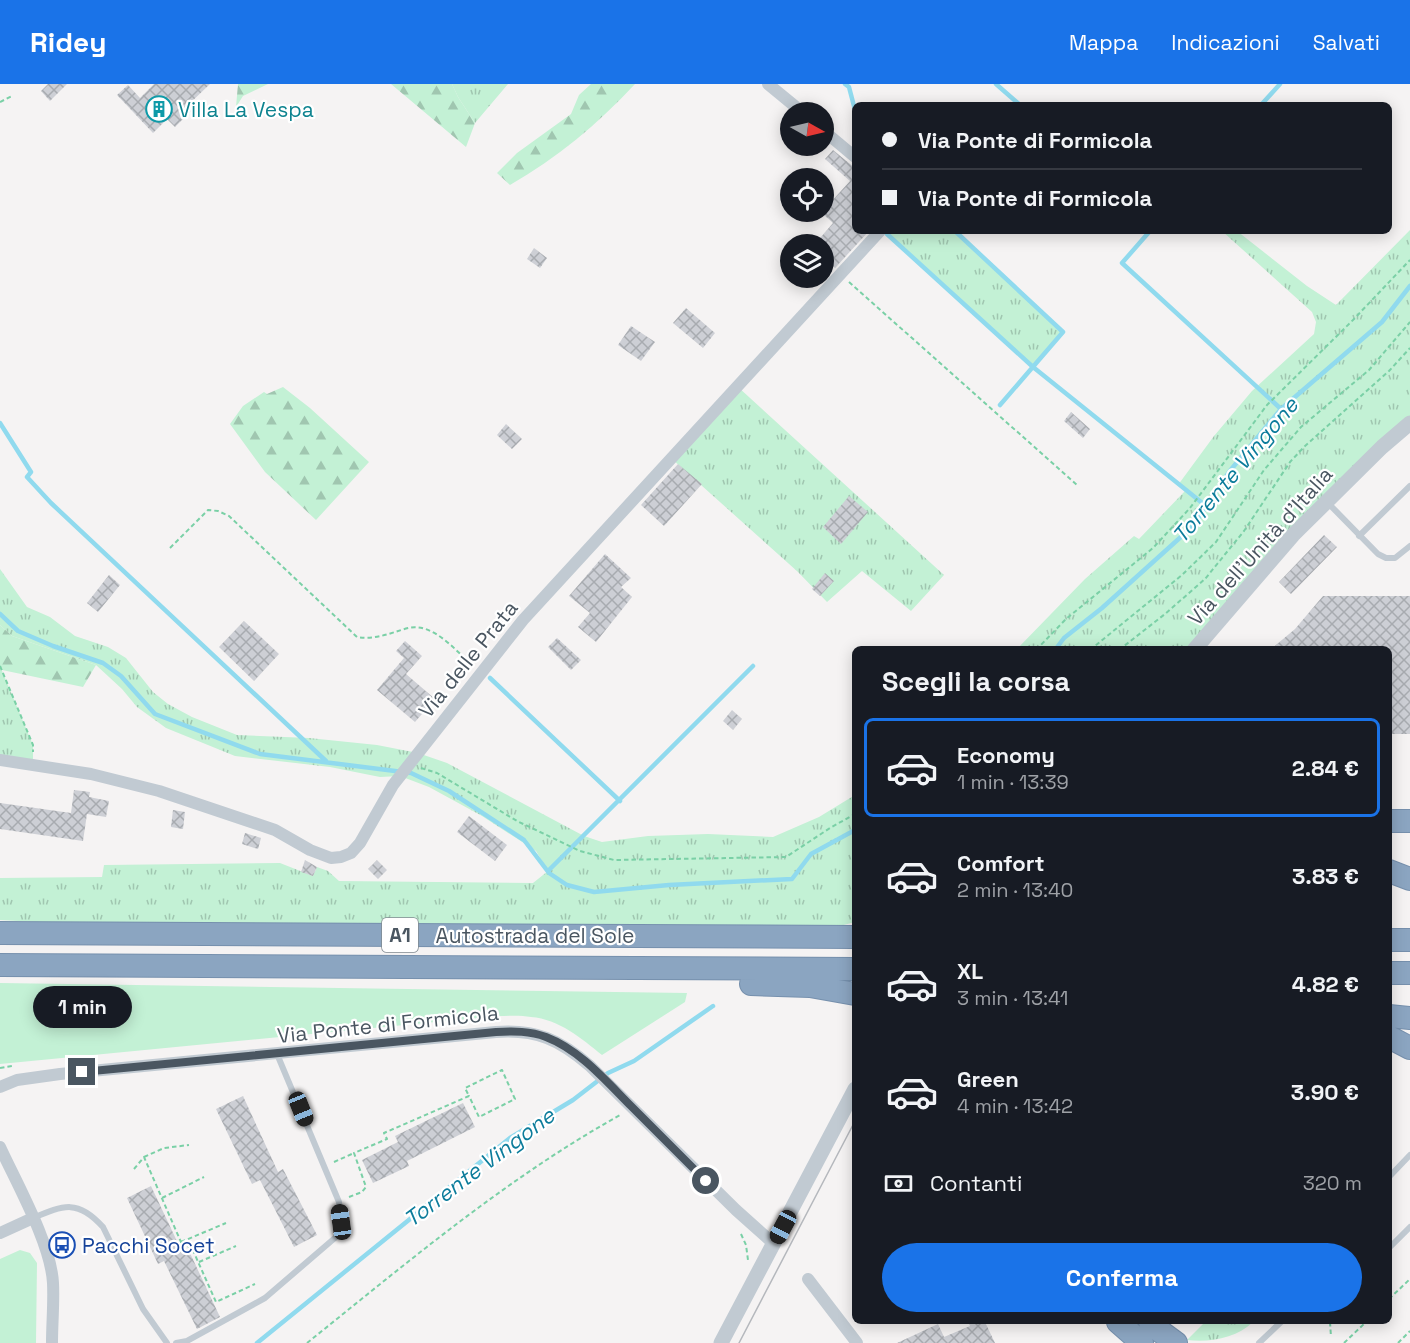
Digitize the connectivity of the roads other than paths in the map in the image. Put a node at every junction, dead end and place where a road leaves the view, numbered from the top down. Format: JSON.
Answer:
{"nodes":[{"id":1,"x":768,"y":84,"type":"edge"},
{"id":2,"x":790,"y":102,"type":"edge"},
{"id":3,"x":834,"y":139,"type":"edge"},
{"id":4,"x":852,"y":154,"type":"edge"},
{"id":5,"x":877,"y":234,"type":"edge"},
{"id":6,"x":1410,"y":423,"type":"edge"},
{"id":7,"x":1410,"y":486,"type":"edge"},
{"id":8,"x":1326,"y":501,"type":"junction"},
{"id":9,"x":1359,"y":536,"type":"junction"},
{"id":10,"x":1410,"y":546,"type":"edge"},
{"id":11,"x":1197,"y":646,"type":"edge"},
{"id":12,"x":0,"y":760,"type":"edge"},
{"id":13,"x":1392,"y":821,"type":"edge"},
{"id":14,"x":1410,"y":821,"type":"edge"},
{"id":15,"x":1392,"y":872,"type":"edge"},
{"id":16,"x":1410,"y":879,"type":"edge"},
{"id":17,"x":852,"y":923,"type":"edge"},
{"id":18,"x":0,"y":933,"type":"edge"},
{"id":19,"x":800,"y":937,"type":"junction"},
{"id":20,"x":852,"y":937,"type":"edge"},
{"id":21,"x":1392,"y":940,"type":"edge"},
{"id":22,"x":1410,"y":940,"type":"edge"},
{"id":23,"x":0,"y":965,"type":"edge"},
{"id":24,"x":609,"y":968,"type":"junction"},
{"id":25,"x":852,"y":969,"type":"edge"},
{"id":26,"x":1392,"y":973,"type":"edge"},
{"id":27,"x":1410,"y":973,"type":"edge"},
{"id":28,"x":852,"y":993,"type":"edge"},
{"id":29,"x":1392,"y":1016,"type":"edge"},
{"id":30,"x":1410,"y":1018,"type":"edge"},
{"id":31,"x":1392,"y":1039,"type":"edge"},
{"id":32,"x":1410,"y":1048,"type":"edge"},
{"id":33,"x":277,"y":1054,"type":"junction"},
{"id":34,"x":0,"y":1087,"type":"edge"},
{"id":35,"x":852,"y":1095,"type":"edge"},
{"id":36,"x":0,"y":1147,"type":"edge"},
{"id":37,"x":1410,"y":1155,"type":"edge"},
{"id":38,"x":1392,"y":1174,"type":"edge"},
{"id":39,"x":33,"y":1218,"type":"junction"},
{"id":40,"x":1410,"y":1227,"type":"edge"},
{"id":41,"x":0,"y":1233,"type":"edge"},
{"id":42,"x":774,"y":1244,"type":"junction"},
{"id":43,"x":1392,"y":1245,"type":"edge"},
{"id":44,"x":808,"y":1279,"type":"dead end"},
{"id":45,"x":1120,"y":1324,"type":"edge"},
{"id":46,"x":1152,"y":1324,"type":"edge"},
{"id":47,"x":1279,"y":1324,"type":"edge"},
{"id":48,"x":52,"y":1343,"type":"edge"},
{"id":49,"x":167,"y":1343,"type":"edge"},
{"id":50,"x":176,"y":1343,"type":"edge"},
{"id":51,"x":721,"y":1343,"type":"edge"},
{"id":52,"x":857,"y":1343,"type":"edge"},
{"id":53,"x":1142,"y":1343,"type":"edge"},
{"id":54,"x":1176,"y":1343,"type":"edge"},
{"id":55,"x":1259,"y":1343,"type":"edge"}],
"edges":[{"from":1,"to":2,"type":"street"},
{"from":3,"to":4,"type":"street"},
{"from":5,"to":12,"type":"street","name":"Via delle Prata"},
{"from":6,"to":8,"type":"street","name":"Via dell'Unità d'Italia"},
{"from":7,"to":9,"type":"lane"},
{"from":8,"to":9,"type":"lane"},
{"from":8,"to":11,"type":"street","name":"Via dell'Unità d'Italia"},
{"from":9,"to":10,"type":"lane"},
{"from":13,"to":14,"type":"highway"},
{"from":15,"to":16,"type":"highway"},
{"from":17,"to":19,"type":"highway"},
{"from":18,"to":19,"type":"highway","name":"Autostrada del Sole","number":"A1"},
{"from":19,"to":20,"type":"highway","name":"Autostrada del Sole","number":"A1"},
{"from":21,"to":22,"type":"highway"},
{"from":23,"to":24,"type":"highway","name":"Autostrada del Sole","number":"A1"},
{"from":24,"to":25,"type":"highway","name":"Autostrada del Sole","number":"A1"},
{"from":24,"to":28,"type":"highway"},
{"from":26,"to":27,"type":"highway"},
{"from":29,"to":30,"type":"highway"},
{"from":31,"to":32,"type":"highway"},
{"from":33,"to":34,"type":"street","name":"Via Ponte di Formicola"},
{"from":33,"to":42,"type":"street","name":"Via Ponte di Formicola"},
{"from":33,"to":50,"type":"lane"},
{"from":35,"to":42,"type":"street"},
{"from":36,"to":39,"type":"street"},
{"from":37,"to":38,"type":"lane"},
{"from":39,"to":41,"type":"street"},
{"from":39,"to":48,"type":"street"},
{"from":39,"to":49,"type":"lane"},
{"from":40,"to":43,"type":"lane"},
{"from":42,"to":51,"type":"street"},
{"from":44,"to":52,"type":"street"},
{"from":45,"to":53,"type":"highway"},
{"from":46,"to":54,"type":"highway"},
{"from":47,"to":55,"type":"lane"}]}
